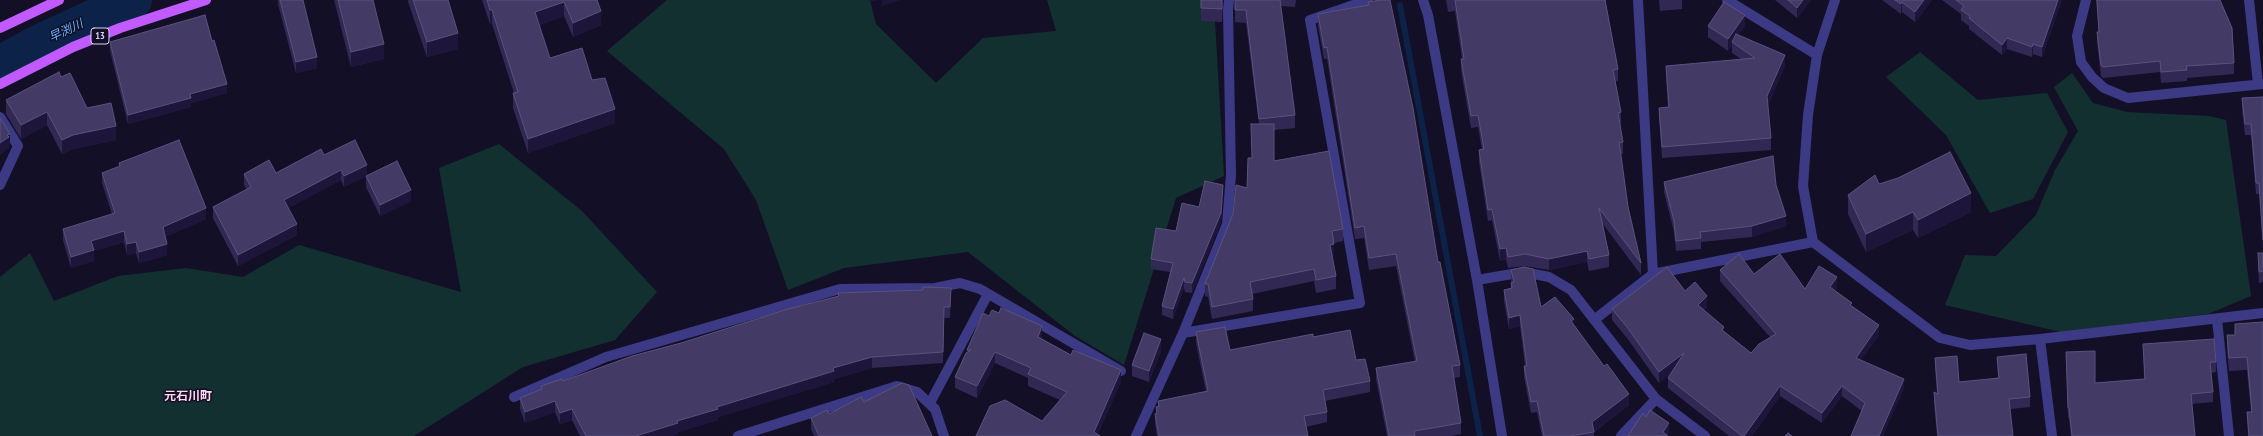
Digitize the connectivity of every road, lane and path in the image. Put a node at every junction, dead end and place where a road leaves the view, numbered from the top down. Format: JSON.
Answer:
{"nodes":[{"id":1,"x":59,"y":0,"type":"edge"},
{"id":2,"x":206,"y":0,"type":"edge"},
{"id":3,"x":1229,"y":0,"type":"edge"},
{"id":4,"x":1368,"y":0,"type":"edge"},
{"id":5,"x":1423,"y":0,"type":"edge"},
{"id":6,"x":1638,"y":0,"type":"edge"},
{"id":7,"x":1728,"y":0,"type":"edge"},
{"id":8,"x":1835,"y":0,"type":"edge"},
{"id":9,"x":2086,"y":0,"type":"edge"},
{"id":10,"x":2249,"y":0,"type":"edge"},
{"id":11,"x":0,"y":28,"type":"edge"},
{"id":12,"x":1817,"y":55,"type":"junction"},
{"id":13,"x":0,"y":84,"type":"edge"},
{"id":14,"x":2261,"y":84,"type":"edge"},
{"id":15,"x":0,"y":117,"type":"edge"},
{"id":16,"x":0,"y":185,"type":"edge"},
{"id":17,"x":1813,"y":242,"type":"junction"},
{"id":18,"x":1654,"y":274,"type":"junction"},
{"id":19,"x":1477,"y":280,"type":"junction"},
{"id":20,"x":988,"y":294,"type":"junction"},
{"id":21,"x":2263,"y":313,"type":"edge"},
{"id":22,"x":2217,"y":319,"type":"junction"},
{"id":23,"x":1594,"y":320,"type":"junction"},
{"id":24,"x":1183,"y":332,"type":"junction"},
{"id":25,"x":2040,"y":339,"type":"junction"},
{"id":26,"x":1122,"y":371,"type":"edge"},
{"id":27,"x":514,"y":397,"type":"dead end"},
{"id":28,"x":1656,"y":399,"type":"junction"},
{"id":29,"x":930,"y":403,"type":"junction"},
{"id":30,"x":738,"y":436,"type":"edge"},
{"id":31,"x":944,"y":436,"type":"edge"},
{"id":32,"x":1136,"y":436,"type":"edge"},
{"id":33,"x":1502,"y":436,"type":"edge"},
{"id":34,"x":1621,"y":436,"type":"edge"},
{"id":35,"x":1706,"y":436,"type":"edge"},
{"id":36,"x":2052,"y":436,"type":"edge"},
{"id":37,"x":2229,"y":436,"type":"edge"}],
"edges":[{"from":1,"to":11,"type":"main road"},
{"from":2,"to":13,"type":"main road","number":"13"},
{"from":3,"to":24,"type":"street"},
{"from":4,"to":24,"type":"street"},
{"from":5,"to":19,"type":"street"},
{"from":6,"to":18,"type":"street"},
{"from":7,"to":12,"type":"street"},
{"from":8,"to":12,"type":"street"},
{"from":9,"to":14,"type":"street"},
{"from":10,"to":14,"type":"street"},
{"from":12,"to":17,"type":"street"},
{"from":15,"to":16,"type":"street"},
{"from":17,"to":18,"type":"street"},
{"from":17,"to":25,"type":"street"},
{"from":18,"to":23,"type":"street"},
{"from":19,"to":23,"type":"street"},
{"from":19,"to":33,"type":"street"},
{"from":20,"to":26,"type":"street"},
{"from":20,"to":27,"type":"street"},
{"from":20,"to":29,"type":"street"},
{"from":21,"to":22,"type":"street"},
{"from":22,"to":25,"type":"street"},
{"from":22,"to":37,"type":"street"},
{"from":23,"to":28,"type":"street"},
{"from":24,"to":32,"type":"street"},
{"from":25,"to":36,"type":"street"},
{"from":28,"to":34,"type":"street"},
{"from":28,"to":35,"type":"street"},
{"from":29,"to":30,"type":"street"},
{"from":29,"to":31,"type":"street"}]}
